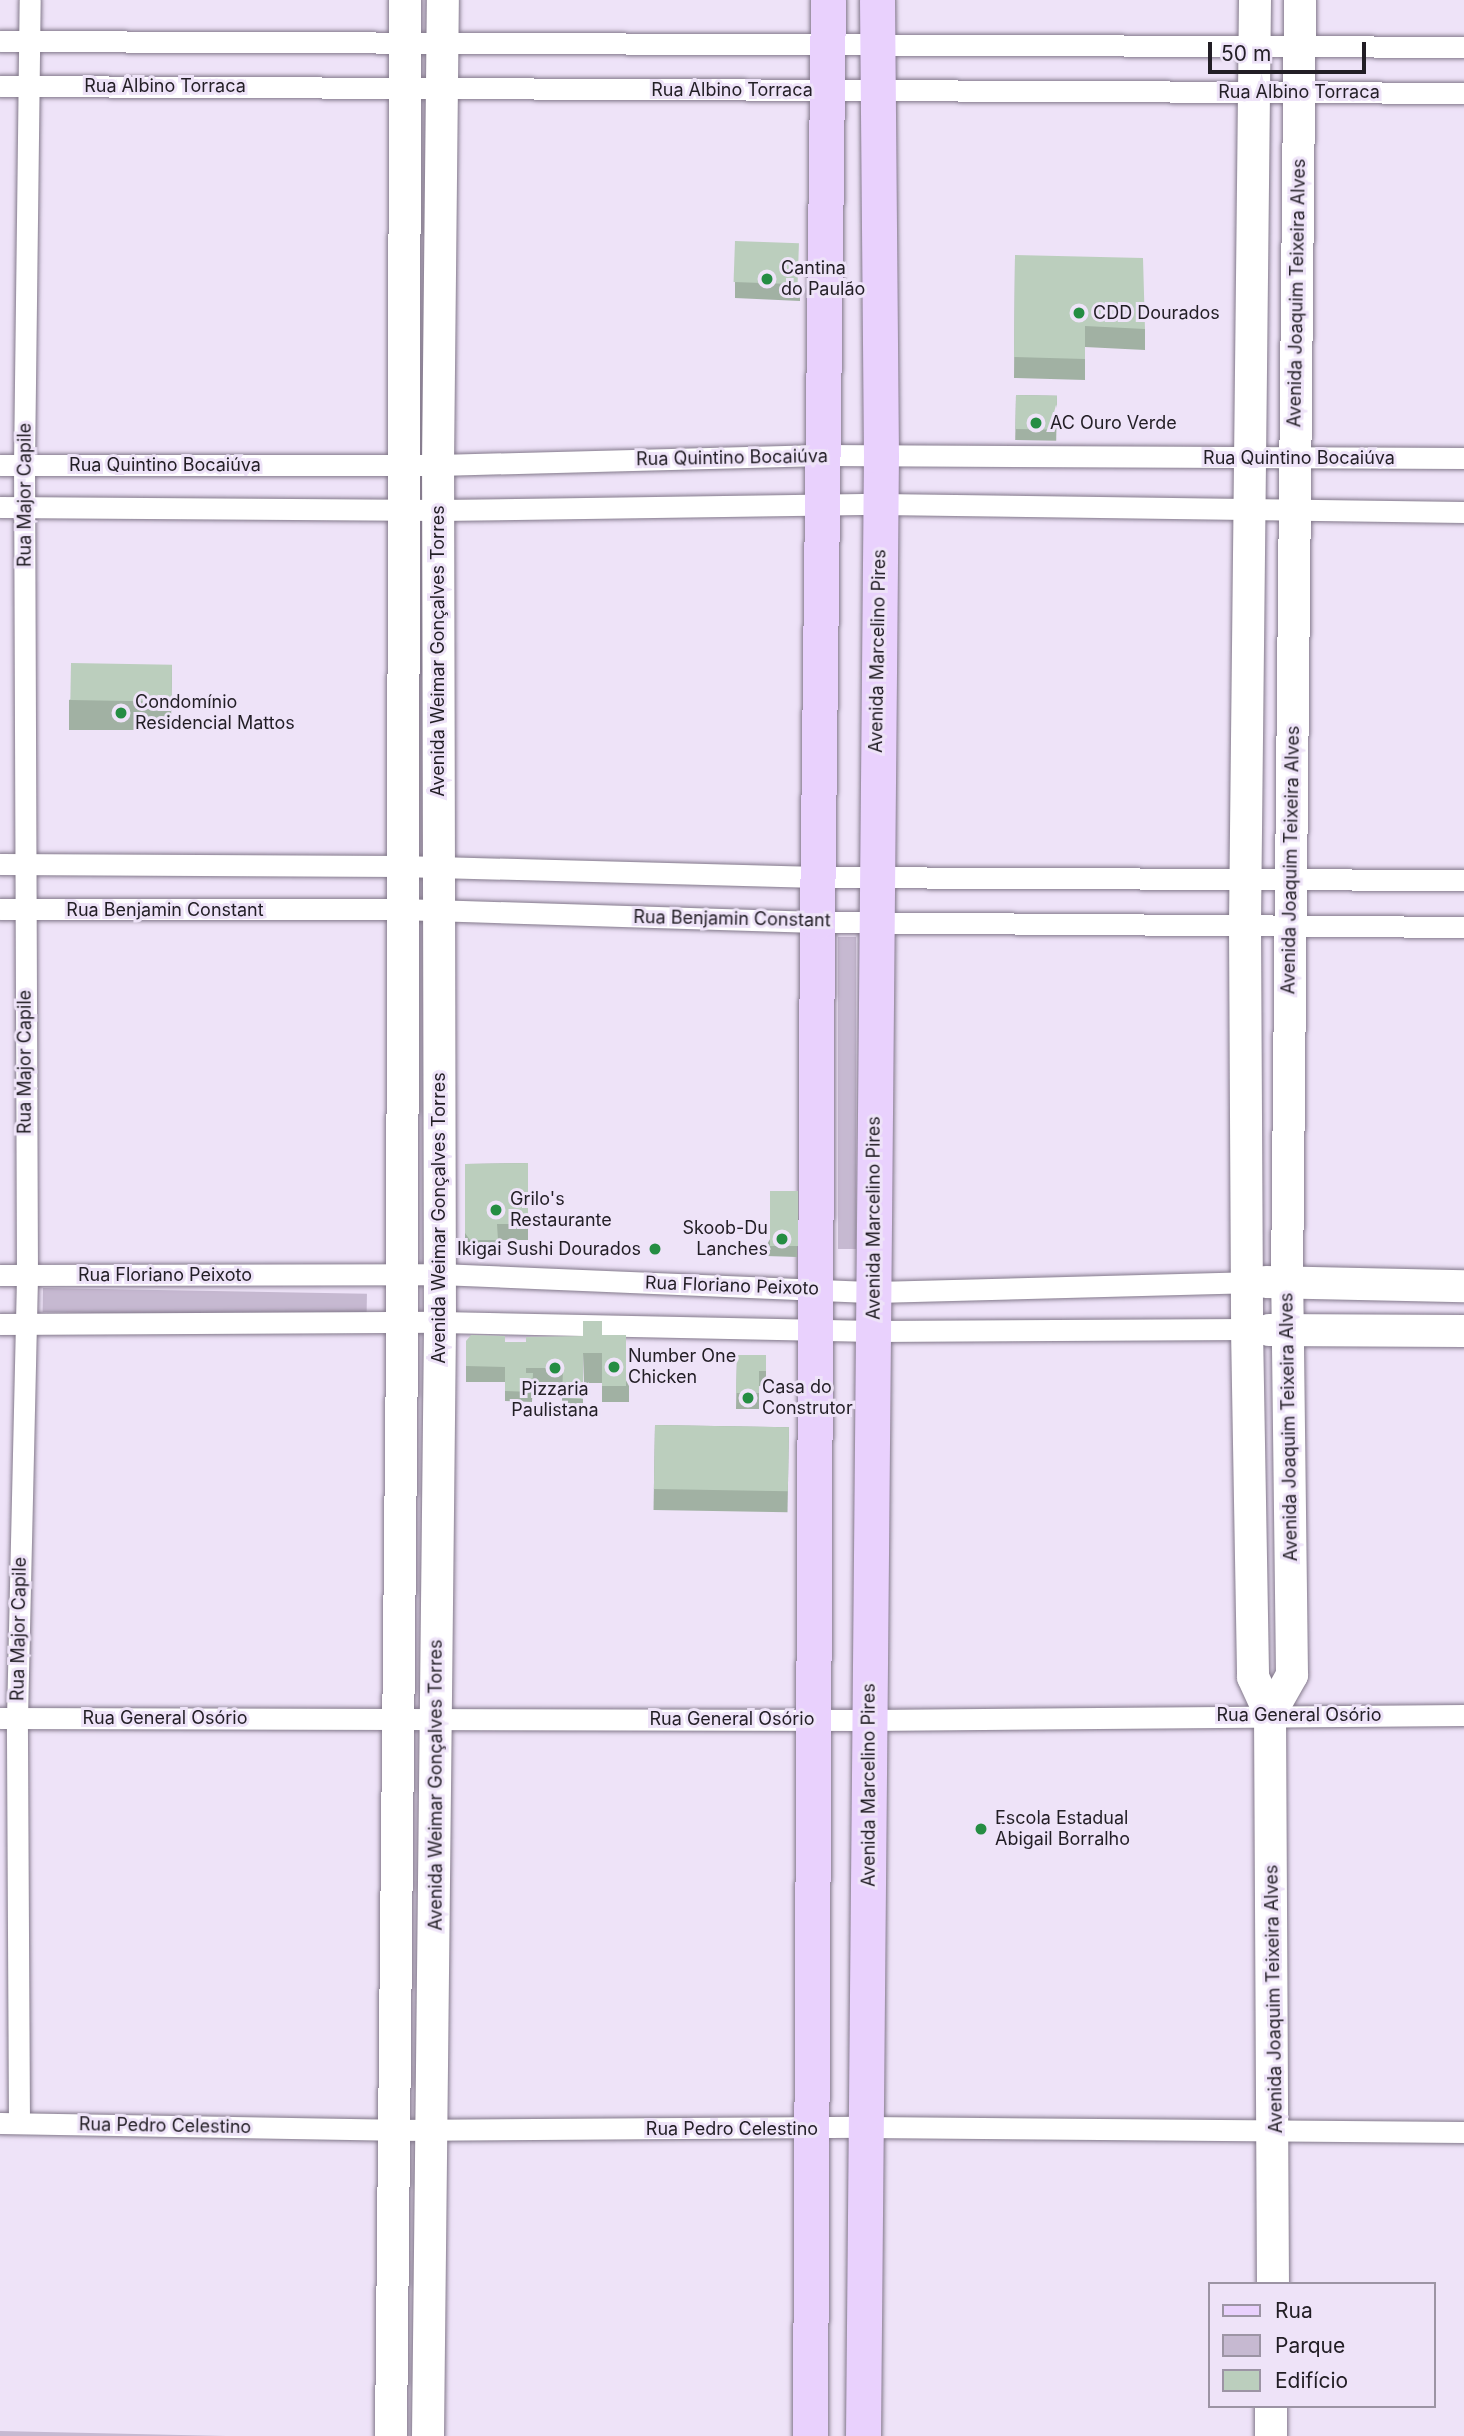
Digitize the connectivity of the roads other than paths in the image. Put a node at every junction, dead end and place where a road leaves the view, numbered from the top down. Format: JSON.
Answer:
{"nodes":[{"id":1,"x":30,"y":0,"type":"edge"},
{"id":2,"x":405,"y":0,"type":"edge"},
{"id":3,"x":443,"y":0,"type":"edge"},
{"id":4,"x":828,"y":0,"type":"edge"},
{"id":5,"x":877,"y":0,"type":"edge"},
{"id":6,"x":1255,"y":0,"type":"edge"},
{"id":7,"x":1300,"y":0,"type":"edge"},
{"id":8,"x":0,"y":41,"type":"edge"},
{"id":9,"x":29,"y":41,"type":"junction"},
{"id":10,"x":405,"y":43,"type":"junction"},
{"id":11,"x":442,"y":44,"type":"junction"},
{"id":12,"x":876,"y":44,"type":"junction"},
{"id":13,"x":828,"y":45,"type":"junction"},
{"id":14,"x":1256,"y":46,"type":"junction"},
{"id":15,"x":1300,"y":46,"type":"junction"},
{"id":16,"x":1464,"y":47,"type":"edge"},
{"id":17,"x":0,"y":86,"type":"edge"},
{"id":18,"x":30,"y":86,"type":"junction"},
{"id":19,"x":406,"y":86,"type":"junction"},
{"id":20,"x":443,"y":89,"type":"junction"},
{"id":21,"x":827,"y":90,"type":"junction"},
{"id":22,"x":878,"y":90,"type":"junction"},
{"id":23,"x":1254,"y":93,"type":"junction"},
{"id":24,"x":1300,"y":93,"type":"junction"},
{"id":25,"x":1464,"y":93,"type":"edge"},
{"id":26,"x":822,"y":455,"type":"junction"},
{"id":27,"x":881,"y":457,"type":"junction"},
{"id":28,"x":1295,"y":457,"type":"junction"},
{"id":29,"x":1464,"y":458,"type":"edge"},
{"id":30,"x":1248,"y":459,"type":"junction"},
{"id":31,"x":0,"y":465,"type":"edge"},
{"id":32,"x":24,"y":465,"type":"junction"},
{"id":33,"x":402,"y":465,"type":"junction"},
{"id":34,"x":438,"y":466,"type":"junction"},
{"id":35,"x":880,"y":504,"type":"junction"},
{"id":36,"x":823,"y":505,"type":"junction"},
{"id":37,"x":0,"y":507,"type":"edge"},
{"id":38,"x":25,"y":508,"type":"junction"},
{"id":39,"x":1250,"y":508,"type":"junction"},
{"id":40,"x":402,"y":510,"type":"junction"},
{"id":41,"x":438,"y":510,"type":"junction"},
{"id":42,"x":1295,"y":510,"type":"junction"},
{"id":43,"x":1464,"y":512,"type":"edge"},
{"id":44,"x":0,"y":864,"type":"edge"},
{"id":45,"x":25,"y":865,"type":"junction"},
{"id":46,"x":400,"y":866,"type":"junction"},
{"id":47,"x":439,"y":869,"type":"junction"},
{"id":48,"x":874,"y":876,"type":"junction"},
{"id":49,"x":818,"y":877,"type":"junction"},
{"id":50,"x":1247,"y":878,"type":"junction"},
{"id":51,"x":1291,"y":878,"type":"junction"},
{"id":52,"x":1464,"y":880,"type":"edge"},
{"id":53,"x":0,"y":909,"type":"edge"},
{"id":54,"x":400,"y":909,"type":"junction"},
{"id":55,"x":24,"y":910,"type":"junction"},
{"id":56,"x":439,"y":910,"type":"junction"},
{"id":57,"x":874,"y":921,"type":"junction"},
{"id":58,"x":817,"y":922,"type":"junction"},
{"id":59,"x":1245,"y":925,"type":"junction"},
{"id":60,"x":1290,"y":925,"type":"junction"},
{"id":61,"x":1464,"y":927,"type":"edge"},
{"id":62,"x":402,"y":1274,"type":"junction"},
{"id":63,"x":439,"y":1274,"type":"junction"},
{"id":64,"x":0,"y":1275,"type":"edge"},
{"id":65,"x":27,"y":1275,"type":"junction"},
{"id":66,"x":1287,"y":1280,"type":"junction"},
{"id":67,"x":1247,"y":1282,"type":"junction"},
{"id":68,"x":1464,"y":1286,"type":"edge"},
{"id":69,"x":816,"y":1289,"type":"junction"},
{"id":70,"x":874,"y":1292,"type":"junction"},
{"id":71,"x":440,"y":1322,"type":"junction"},
{"id":72,"x":402,"y":1323,"type":"junction"},
{"id":73,"x":0,"y":1324,"type":"edge"},
{"id":74,"x":26,"y":1324,"type":"junction"},
{"id":75,"x":815,"y":1328,"type":"junction"},
{"id":76,"x":1247,"y":1329,"type":"junction"},
{"id":77,"x":1288,"y":1330,"type":"junction"},
{"id":78,"x":874,"y":1331,"type":"junction"},
{"id":79,"x":1464,"y":1331,"type":"edge"},
{"id":80,"x":1270,"y":1714,"type":"junction"},
{"id":81,"x":1464,"y":1715,"type":"edge"},
{"id":82,"x":396,"y":1717,"type":"junction"},
{"id":83,"x":436,"y":1717,"type":"junction"},
{"id":84,"x":8,"y":1718,"type":"edge"},
{"id":85,"x":816,"y":1720,"type":"junction"},
{"id":86,"x":870,"y":1720,"type":"junction"},
{"id":87,"x":9,"y":2123,"type":"edge"},
{"id":88,"x":867,"y":2127,"type":"junction"},
{"id":89,"x":393,"y":2130,"type":"junction"},
{"id":90,"x":435,"y":2130,"type":"junction"},
{"id":91,"x":812,"y":2130,"type":"junction"},
{"id":92,"x":1275,"y":2132,"type":"junction"},
{"id":93,"x":1464,"y":2132,"type":"edge"},
{"id":94,"x":1273,"y":2282,"type":"edge"},
{"id":95,"x":1271,"y":2408,"type":"edge"},
{"id":96,"x":391,"y":2436,"type":"edge"},
{"id":97,"x":428,"y":2436,"type":"edge"},
{"id":98,"x":810,"y":2436,"type":"edge"},
{"id":99,"x":863,"y":2436,"type":"edge"},
{"id":100,"x":1270,"y":2436,"type":"edge"}],
"edges":[{"from":1,"to":9,"type":"street","name":"Rua Major Capile"},
{"from":2,"to":10,"type":"main road","name":"Avenida Weimar Gonçalves Torres"},
{"from":3,"to":11,"type":"main road","name":"Avenida Weimar Gonçalves Torres"},
{"from":4,"to":13,"type":"main road"},
{"from":5,"to":12,"type":"main road","name":"Avenida Marcelino Pires"},
{"from":6,"to":14,"type":"main road","name":"Avenida Joaquim Teixeira Alves"},
{"from":7,"to":15,"type":"main road","name":"Avenida Joaquim Teixeira Alves"},
{"from":8,"to":9,"type":"street"},
{"from":9,"to":10,"type":"street"},
{"from":9,"to":18,"type":"street","name":"Rua Major Capile"},
{"from":10,"to":11,"type":"street"},
{"from":10,"to":19,"type":"main road","name":"Avenida Weimar Gonçalves Torres"},
{"from":11,"to":13,"type":"street"},
{"from":11,"to":20,"type":"main road","name":"Avenida Weimar Gonçalves Torres"},
{"from":12,"to":13,"type":"street"},
{"from":12,"to":14,"type":"street"},
{"from":12,"to":22,"type":"main road","name":"Avenida Marcelino Pires"},
{"from":13,"to":21,"type":"main road"},
{"from":14,"to":15,"type":"street"},
{"from":14,"to":23,"type":"main road","name":"Avenida Joaquim Teixeira Alves"},
{"from":15,"to":16,"type":"street"},
{"from":15,"to":24,"type":"main road","name":"Avenida Joaquim Teixeira Alves"},
{"from":17,"to":18,"type":"street","name":"Rua Albino Torraca"},
{"from":18,"to":19,"type":"street","name":"Rua Albino Torraca"},
{"from":18,"to":32,"type":"street","name":"Rua Major Capile"},
{"from":19,"to":20,"type":"street","name":"Rua Albino Torraca"},
{"from":19,"to":33,"type":"main road","name":"Avenida Weimar Gonçalves Torres"},
{"from":20,"to":21,"type":"street","name":"Rua Albino Torraca"},
{"from":20,"to":34,"type":"main road","name":"Avenida Weimar Gonçalves Torres"},
{"from":21,"to":22,"type":"street","name":"Rua Albino Torraca"},
{"from":21,"to":26,"type":"main road"},
{"from":22,"to":23,"type":"street","name":"Rua Albino Torraca"},
{"from":22,"to":27,"type":"main road","name":"Avenida Marcelino Pires"},
{"from":23,"to":24,"type":"street","name":"Rua Albino Torraca"},
{"from":23,"to":30,"type":"main road","name":"Avenida Joaquim Teixeira Alves"},
{"from":24,"to":25,"type":"street","name":"Rua Albino Torraca"},
{"from":24,"to":28,"type":"main road","name":"Avenida Joaquim Teixeira Alves"},
{"from":26,"to":27,"type":"street","name":"Rua Quintino Bocaiúva"},
{"from":26,"to":34,"type":"street","name":"Rua Quintino Bocaiúva"},
{"from":26,"to":36,"type":"main road"},
{"from":27,"to":30,"type":"street","name":"Rua Quintino Bocaiúva"},
{"from":27,"to":35,"type":"main road","name":"Avenida Marcelino Pires"},
{"from":28,"to":29,"type":"street","name":"Rua Quintino Bocaiúva"},
{"from":28,"to":30,"type":"street","name":"Rua Quintino Bocaiúva"},
{"from":28,"to":42,"type":"main road","name":"Avenida Joaquim Teixeira Alves"},
{"from":30,"to":39,"type":"main road","name":"Avenida Joaquim Teixeira Alves"},
{"from":31,"to":32,"type":"street","name":"Rua Quintino Bocaiúva"},
{"from":32,"to":33,"type":"street","name":"Rua Quintino Bocaiúva"},
{"from":32,"to":38,"type":"street","name":"Rua Major Capile"},
{"from":33,"to":34,"type":"street","name":"Rua Quintino Bocaiúva"},
{"from":33,"to":40,"type":"main road","name":"Avenida Weimar Gonçalves Torres"},
{"from":34,"to":41,"type":"main road","name":"Avenida Weimar Gonçalves Torres"},
{"from":35,"to":36,"type":"street"},
{"from":35,"to":39,"type":"street"},
{"from":35,"to":48,"type":"main road","name":"Avenida Marcelino Pires"},
{"from":36,"to":41,"type":"street"},
{"from":36,"to":49,"type":"main road"},
{"from":37,"to":38,"type":"street"},
{"from":38,"to":40,"type":"street"},
{"from":38,"to":45,"type":"street","name":"Rua Major Capile"},
{"from":39,"to":42,"type":"street"},
{"from":39,"to":50,"type":"main road","name":"Avenida Joaquim Teixeira Alves"},
{"from":40,"to":41,"type":"street"},
{"from":40,"to":46,"type":"main road","name":"Avenida Weimar Gonçalves Torres"},
{"from":41,"to":47,"type":"main road","name":"Avenida Weimar Gonçalves Torres"},
{"from":42,"to":43,"type":"street"},
{"from":42,"to":51,"type":"main road","name":"Avenida Joaquim Teixeira Alves"},
{"from":44,"to":45,"type":"street"},
{"from":45,"to":46,"type":"street"},
{"from":45,"to":55,"type":"street","name":"Rua Major Capile"},
{"from":46,"to":47,"type":"street"},
{"from":46,"to":54,"type":"main road","name":"Avenida Weimar Gonçalves Torres"},
{"from":47,"to":49,"type":"street"},
{"from":47,"to":56,"type":"main road","name":"Avenida Weimar Gonçalves Torres"},
{"from":48,"to":49,"type":"street"},
{"from":48,"to":50,"type":"street"},
{"from":48,"to":57,"type":"main road","name":"Avenida Marcelino Pires"},
{"from":49,"to":58,"type":"main road"},
{"from":50,"to":51,"type":"street"},
{"from":50,"to":59,"type":"main road","name":"Avenida Joaquim Teixeira Alves"},
{"from":51,"to":52,"type":"street"},
{"from":51,"to":60,"type":"main road","name":"Avenida Joaquim Teixeira Alves"},
{"from":53,"to":55,"type":"street","name":"Rua Benjamin Constant"},
{"from":54,"to":55,"type":"street","name":"Rua Benjamin Constant"},
{"from":54,"to":56,"type":"street","name":"Rua Benjamin Constant"},
{"from":54,"to":62,"type":"main road","name":"Avenida Weimar Gonçalves Torres"},
{"from":55,"to":65,"type":"street","name":"Rua Major Capile"},
{"from":56,"to":58,"type":"street","name":"Rua Benjamin Constant"},
{"from":56,"to":63,"type":"main road","name":"Avenida Weimar Gonçalves Torres"},
{"from":57,"to":58,"type":"street","name":"Rua Benjamin Constant"},
{"from":57,"to":59,"type":"street","name":"Rua Benjamin Constant"},
{"from":57,"to":70,"type":"main road","name":"Avenida Marcelino Pires"},
{"from":58,"to":69,"type":"main road"},
{"from":59,"to":60,"type":"street","name":"Rua Benjamin Constant"},
{"from":59,"to":67,"type":"main road","name":"Avenida Joaquim Teixeira Alves"},
{"from":60,"to":61,"type":"street","name":"Rua Benjamin Constant"},
{"from":60,"to":66,"type":"main road","name":"Avenida Joaquim Teixeira Alves"},
{"from":62,"to":63,"type":"street","name":"Rua Floriano Peixoto"},
{"from":62,"to":65,"type":"street","name":"Rua Floriano Peixoto"},
{"from":62,"to":72,"type":"main road","name":"Avenida Weimar Gonçalves Torres"},
{"from":63,"to":69,"type":"street","name":"Rua Floriano Peixoto"},
{"from":63,"to":71,"type":"main road","name":"Avenida Weimar Gonçalves Torres"},
{"from":64,"to":65,"type":"street","name":"Rua Floriano Peixoto"},
{"from":65,"to":74,"type":"street","name":"Rua Major Capile"},
{"from":66,"to":67,"type":"main road","name":"Rua Floriano Peixoto"},
{"from":66,"to":68,"type":"main road","name":"Rua Floriano Peixoto"},
{"from":66,"to":77,"type":"main road","name":"Avenida Joaquim Teixeira Alves"},
{"from":67,"to":70,"type":"street","name":"Rua Floriano Peixoto"},
{"from":67,"to":76,"type":"main road","name":"Avenida Joaquim Teixeira Alves"},
{"from":69,"to":70,"type":"street","name":"Rua Floriano Peixoto"},
{"from":69,"to":75,"type":"main road"},
{"from":70,"to":78,"type":"main road","name":"Avenida Marcelino Pires"},
{"from":71,"to":72,"type":"street"},
{"from":71,"to":75,"type":"street"},
{"from":71,"to":83,"type":"main road","name":"Avenida Weimar Gonçalves Torres"},
{"from":72,"to":74,"type":"street"},
{"from":72,"to":82,"type":"main road","name":"Avenida Weimar Gonçalves Torres"},
{"from":73,"to":74,"type":"street"},
{"from":74,"to":84,"type":"street","name":"Rua Major Capile"},
{"from":75,"to":78,"type":"street"},
{"from":75,"to":85,"type":"main road"},
{"from":76,"to":77,"type":"main road"},
{"from":76,"to":78,"type":"street"},
{"from":76,"to":80,"type":"main road","name":"Avenida Joaquim Teixeira Alves"},
{"from":77,"to":79,"type":"main road"},
{"from":77,"to":80,"type":"main road","name":"Avenida Joaquim Teixeira Alves"},
{"from":78,"to":86,"type":"main road","name":"Avenida Marcelino Pires"},
{"from":80,"to":81,"type":"street","name":"Rua General Osório"},
{"from":80,"to":86,"type":"street","name":"Rua General Osório"},
{"from":80,"to":92,"type":"main road","name":"Avenida Joaquim Teixeira Alves"},
{"from":82,"to":83,"type":"street","name":"Rua General Osório"},
{"from":82,"to":84,"type":"street","name":"Rua General Osório"},
{"from":82,"to":89,"type":"main road","name":"Avenida Weimar Gonçalves Torres"},
{"from":83,"to":85,"type":"street","name":"Rua General Osório"},
{"from":83,"to":90,"type":"main road","name":"Avenida Weimar Gonçalves Torres"},
{"from":84,"to":87,"type":"street","name":"Rua Major Capile"},
{"from":85,"to":86,"type":"street","name":"Rua General Osório"},
{"from":85,"to":91,"type":"main road"},
{"from":86,"to":88,"type":"main road","name":"Avenida Marcelino Pires"},
{"from":87,"to":89,"type":"street","name":"Rua Pedro Celestino"},
{"from":88,"to":91,"type":"street","name":"Rua Pedro Celestino"},
{"from":88,"to":92,"type":"street","name":"Rua Pedro Celestino"},
{"from":88,"to":99,"type":"main road","name":"Avenida Marcelino Pires"},
{"from":89,"to":90,"type":"street","name":"Rua Pedro Celestino"},
{"from":89,"to":96,"type":"main road","name":"Avenida Weimar Gonçalves Torres"},
{"from":90,"to":91,"type":"street","name":"Rua Pedro Celestino"},
{"from":90,"to":97,"type":"main road","name":"Avenida Weimar Gonçalves Torres"},
{"from":91,"to":98,"type":"main road"},
{"from":92,"to":93,"type":"street","name":"Rua Pedro Celestino"},
{"from":92,"to":94,"type":"main road","name":"Avenida Joaquim Teixeira Alves"},
{"from":95,"to":100,"type":"main road"}]}
